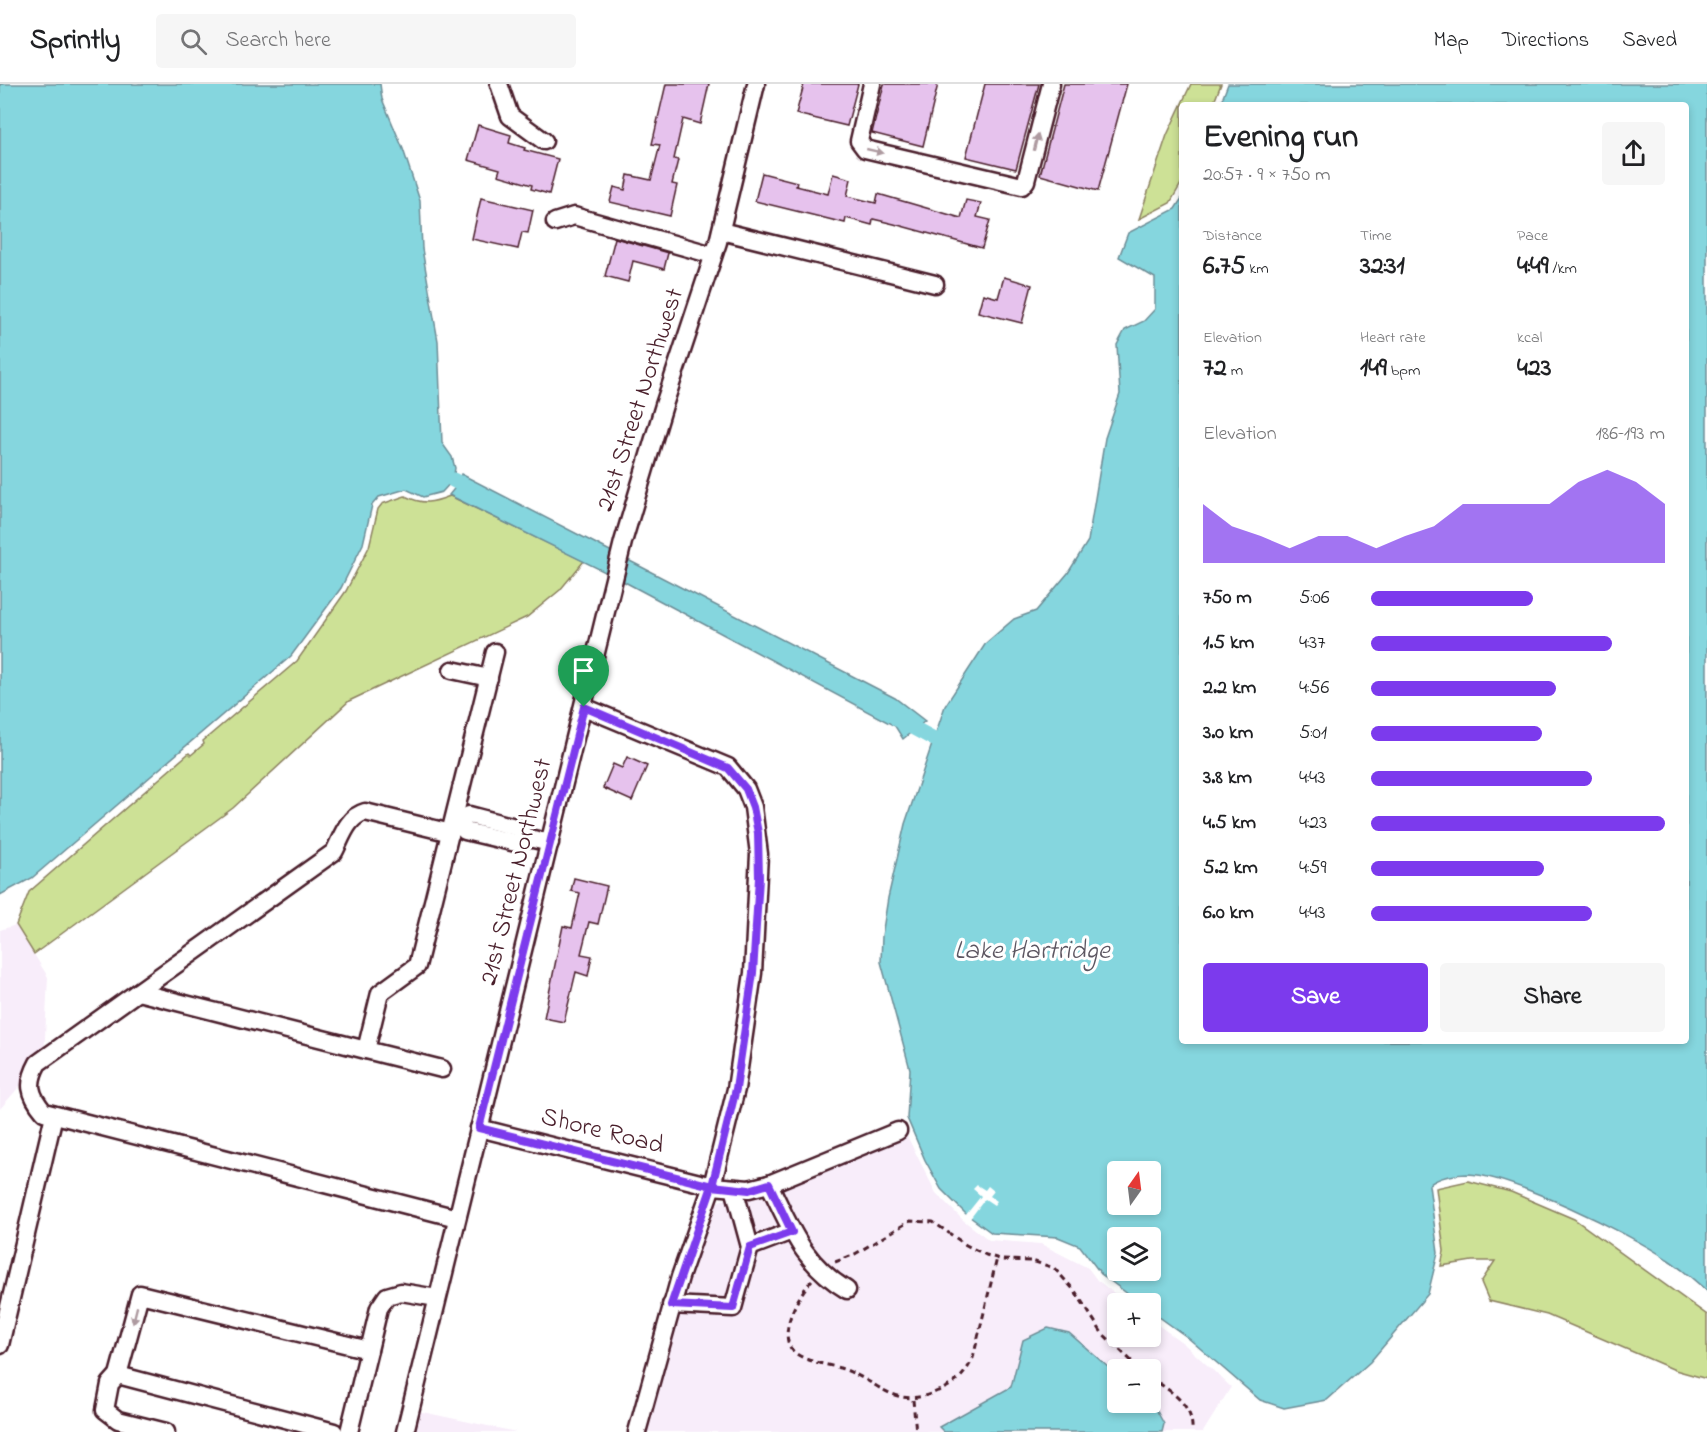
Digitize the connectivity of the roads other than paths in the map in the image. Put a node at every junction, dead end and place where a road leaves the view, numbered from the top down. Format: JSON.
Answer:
{"nodes":[{"id":1,"x":499,"y":84,"type":"edge"},
{"id":2,"x":756,"y":84,"type":"edge"},
{"id":3,"x":872,"y":84,"type":"edge"},
{"id":4,"x":1051,"y":84,"type":"edge"},
{"id":5,"x":544,"y":141,"type":"dead end"},
{"id":6,"x":555,"y":222,"type":"dead end"},
{"id":7,"x":721,"y":231,"type":"junction"},
{"id":8,"x":713,"y":255,"type":"junction"},
{"id":9,"x":935,"y":284,"type":"dead end"},
{"id":10,"x":495,"y":652,"type":"dead end"},
{"id":11,"x":452,"y":669,"type":"dead end"},
{"id":12,"x":489,"y":678,"type":"junction"},
{"id":13,"x":584,"y":707,"type":"junction"},
{"id":14,"x":455,"y":824,"type":"junction"},
{"id":15,"x":550,"y":843,"type":"junction"},
{"id":16,"x":138,"y":992,"type":"junction"},
{"id":17,"x":366,"y":1050,"type":"junction"},
{"id":18,"x":442,"y":1069,"type":"dead end"},
{"id":19,"x":54,"y":1115,"type":"junction"},
{"id":20,"x":479,"y":1128,"type":"junction"},
{"id":21,"x":898,"y":1131,"type":"dead end"},
{"id":22,"x":769,"y":1184,"type":"junction"},
{"id":23,"x":712,"y":1186,"type":"junction"},
{"id":24,"x":734,"y":1188,"type":"junction"},
{"id":25,"x":457,"y":1218,"type":"junction"},
{"id":26,"x":792,"y":1232,"type":"junction"},
{"id":27,"x":750,"y":1247,"type":"junction"},
{"id":28,"x":847,"y":1290,"type":"dead end"},
{"id":29,"x":437,"y":1298,"type":"junction"},
{"id":30,"x":671,"y":1305,"type":"junction"},
{"id":31,"x":0,"y":1345,"type":"edge"},
{"id":32,"x":369,"y":1350,"type":"junction"},
{"id":33,"x":118,"y":1375,"type":"junction"},
{"id":34,"x":166,"y":1432,"type":"edge"},
{"id":35,"x":334,"y":1432,"type":"edge"},
{"id":36,"x":349,"y":1432,"type":"edge"},
{"id":37,"x":405,"y":1432,"type":"edge"},
{"id":38,"x":637,"y":1432,"type":"edge"}],
"edges":[{"from":1,"to":5,"type":"street"},
{"from":2,"to":7,"type":"street","name":"21st Street Northwest"},
{"from":3,"to":4,"type":"street","one_way":true},
{"from":6,"to":8,"type":"street"},
{"from":7,"to":8,"type":"street","name":"21st Street Northwest"},
{"from":7,"to":9,"type":"street"},
{"from":8,"to":13,"type":"street","name":"21st Street Northwest"},
{"from":10,"to":12,"type":"street"},
{"from":11,"to":12,"type":"street"},
{"from":12,"to":14,"type":"street"},
{"from":13,"to":15,"type":"street","name":"21st Street Northwest"},
{"from":13,"to":23,"type":"street"},
{"from":14,"to":15,"type":"street"},
{"from":14,"to":16,"type":"street"},
{"from":14,"to":17,"type":"street"},
{"from":15,"to":20,"type":"street","name":"21st Street Northwest"},
{"from":16,"to":17,"type":"street"},
{"from":16,"to":19,"type":"street"},
{"from":17,"to":18,"type":"street"},
{"from":19,"to":25,"type":"street"},
{"from":19,"to":31,"type":"street"},
{"from":20,"to":23,"type":"street","name":"Shore Road"},
{"from":20,"to":25,"type":"street","name":"21st Street Northwest"},
{"from":21,"to":22,"type":"street","name":"Shore Road"},
{"from":22,"to":24,"type":"street","name":"Shore Road"},
{"from":22,"to":26,"type":"street"},
{"from":23,"to":24,"type":"street","name":"Shore Road"},
{"from":23,"to":30,"type":"street"},
{"from":24,"to":27,"type":"street"},
{"from":25,"to":29,"type":"street","name":"21st Street Northwest"},
{"from":26,"to":27,"type":"street"},
{"from":26,"to":28,"type":"street"},
{"from":27,"to":30,"type":"street"},
{"from":29,"to":32,"type":"street"},
{"from":29,"to":37,"type":"street","name":"21st Street Northwest"},
{"from":30,"to":38,"type":"street"},
{"from":32,"to":33,"type":"street","one_way":true},
{"from":32,"to":36,"type":"street"},
{"from":33,"to":34,"type":"street"},
{"from":33,"to":35,"type":"street"}]}
